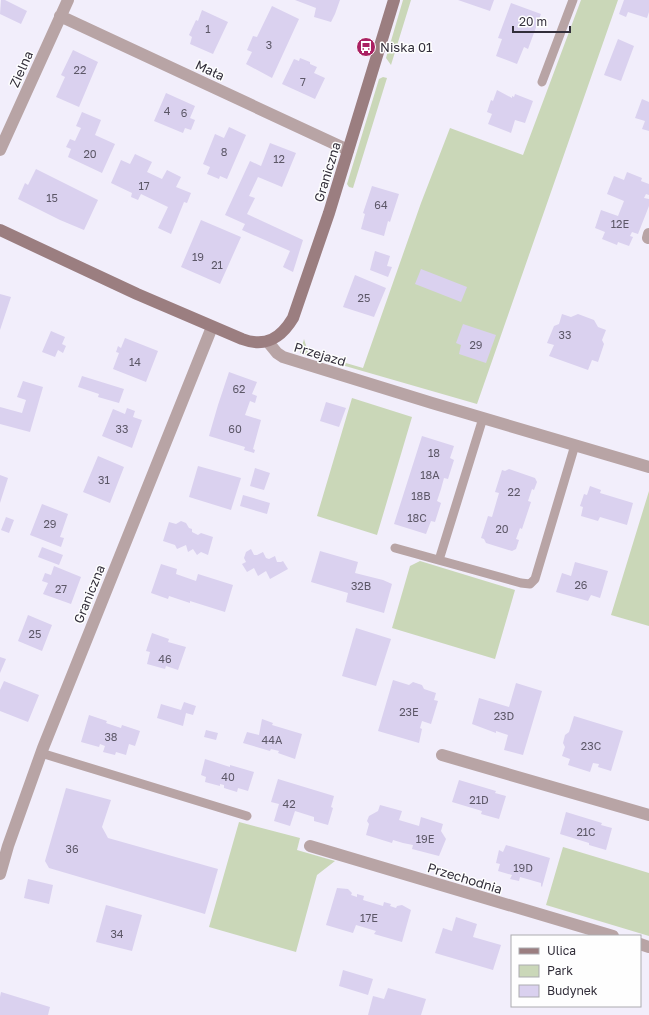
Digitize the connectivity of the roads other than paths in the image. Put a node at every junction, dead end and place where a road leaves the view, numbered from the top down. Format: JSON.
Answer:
{"nodes":[{"id":1,"x":68,"y":0,"type":"edge"},
{"id":2,"x":394,"y":0,"type":"edge"},
{"id":3,"x":573,"y":0,"type":"edge"},
{"id":4,"x":60,"y":16,"type":"junction"},
{"id":5,"x":542,"y":82,"type":"dead end"},
{"id":6,"x":0,"y":150,"type":"edge"},
{"id":7,"x":348,"y":150,"type":"junction"},
{"id":8,"x":0,"y":230,"type":"edge"},
{"id":9,"x":212,"y":327,"type":"junction"},
{"id":10,"x":268,"y":342,"type":"junction"},
{"id":11,"x":483,"y":418,"type":"junction"},
{"id":12,"x":575,"y":445,"type":"junction"},
{"id":13,"x":649,"y":467,"type":"edge"},
{"id":14,"x":395,"y":548,"type":"dead end"},
{"id":15,"x":439,"y":560,"type":"junction"},
{"id":16,"x":41,"y":753,"type":"junction"},
{"id":17,"x":442,"y":755,"type":"dead end"},
{"id":18,"x":649,"y":815,"type":"edge"},
{"id":19,"x":247,"y":816,"type":"dead end"},
{"id":20,"x":4,"y":845,"type":"edge"},
{"id":21,"x":310,"y":846,"type":"dead end"},
{"id":22,"x":0,"y":874,"type":"edge"},
{"id":23,"x":609,"y":935,"type":"edge"}],
"edges":[{"from":1,"to":4,"type":"street","name":"Zielna"},
{"from":2,"to":7,"type":"street","name":"Graniczna"},
{"from":3,"to":5,"type":"lane"},
{"from":4,"to":6,"type":"street","name":"Zielna"},
{"from":4,"to":7,"type":"street","name":"Mała"},
{"from":7,"to":10,"type":"street","name":"Graniczna"},
{"from":8,"to":9,"type":"street"},
{"from":9,"to":10,"type":"street"},
{"from":9,"to":16,"type":"street","name":"Graniczna"},
{"from":10,"to":11,"type":"street","name":"Przejazd"},
{"from":11,"to":12,"type":"street","name":"Przejazd"},
{"from":11,"to":15,"type":"lane"},
{"from":12,"to":13,"type":"street","name":"Przejazd"},
{"from":12,"to":15,"type":"lane"},
{"from":14,"to":15,"type":"lane"},
{"from":16,"to":19,"type":"lane"},
{"from":16,"to":20,"type":"street","name":"Graniczna"},
{"from":17,"to":18,"type":"street"},
{"from":20,"to":22,"type":"street","name":"Graniczna"},
{"from":21,"to":23,"type":"street","name":"Przechodnia"}]}
